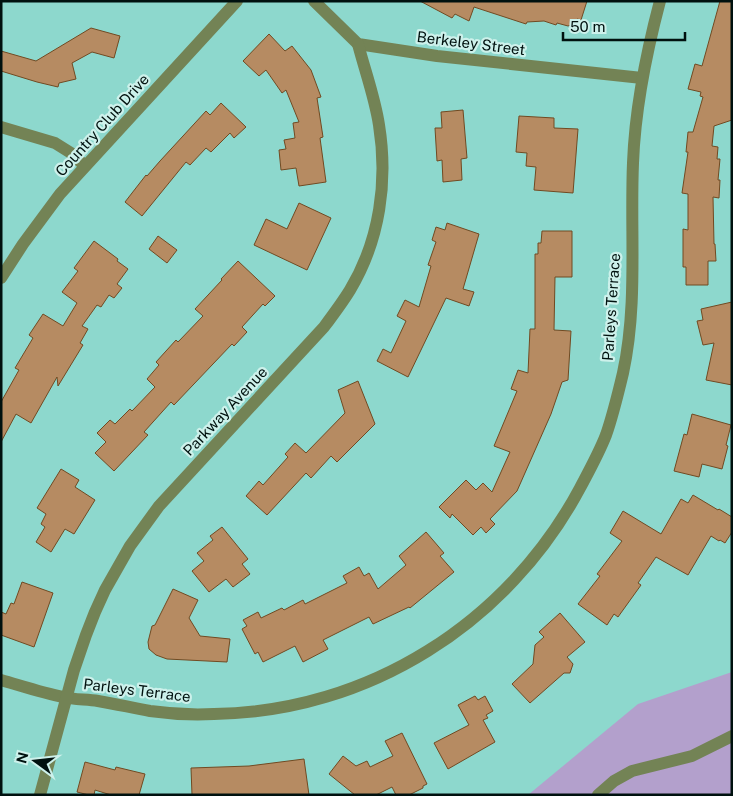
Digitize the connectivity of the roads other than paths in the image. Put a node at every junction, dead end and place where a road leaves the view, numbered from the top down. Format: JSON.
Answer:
{"nodes":[{"id":1,"x":237,"y":1,"type":"edge"},
{"id":2,"x":314,"y":1,"type":"edge"},
{"id":3,"x":660,"y":1,"type":"edge"},
{"id":4,"x":358,"y":44,"type":"junction"},
{"id":5,"x":642,"y":78,"type":"junction"},
{"id":6,"x":1,"y":127,"type":"edge"},
{"id":7,"x":85,"y":166,"type":"junction"},
{"id":8,"x":3,"y":273,"type":"edge"},
{"id":9,"x":1,"y":680,"type":"edge"},
{"id":10,"x":66,"y":698,"type":"junction"},
{"id":11,"x":732,"y":736,"type":"edge"},
{"id":12,"x":40,"y":795,"type":"edge"},
{"id":13,"x":598,"y":795,"type":"edge"}],
"edges":[{"from":1,"to":7,"type":"street","name":"Country Club Drive"},
{"from":2,"to":4,"type":"street"},
{"from":3,"to":5,"type":"street","name":"Parleys Terrace"},
{"from":4,"to":5,"type":"street","name":"Berkeley Street"},
{"from":4,"to":10,"type":"street","name":"Parkway Avenue"},
{"from":5,"to":10,"type":"street","name":"Parleys Terrace"},
{"from":6,"to":7,"type":"street"},
{"from":7,"to":8,"type":"street","name":"Country Club Drive"},
{"from":9,"to":10,"type":"street","name":"Parleys Terrace"},
{"from":10,"to":12,"type":"street","name":"Parkway Avenue"},
{"from":11,"to":13,"type":"street"}]}
